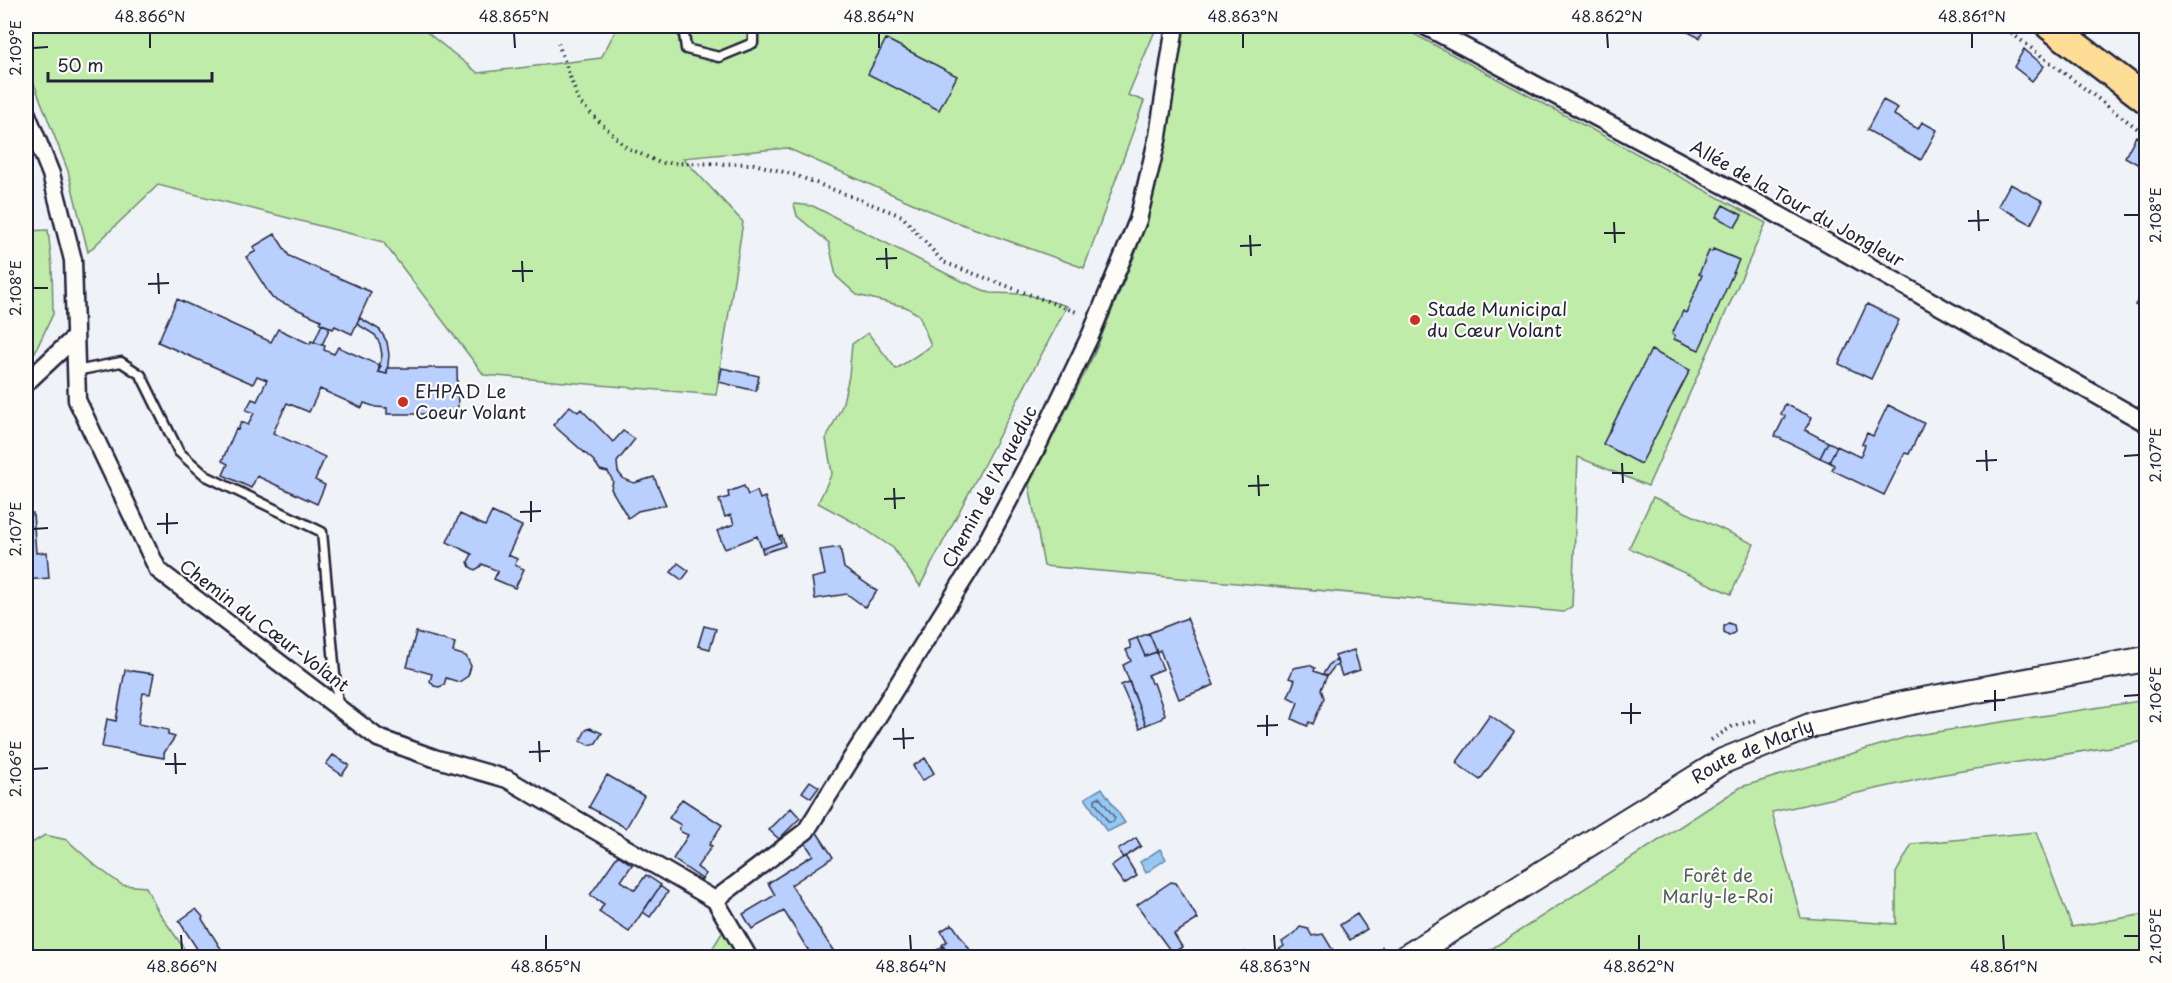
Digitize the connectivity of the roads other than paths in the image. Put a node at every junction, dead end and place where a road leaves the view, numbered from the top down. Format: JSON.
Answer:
{"nodes":[{"id":1,"x":683,"y":26,"type":"edge"},
{"id":2,"x":753,"y":26,"type":"edge"},
{"id":3,"x":1175,"y":26,"type":"edge"},
{"id":4,"x":1425,"y":26,"type":"edge"},
{"id":5,"x":2050,"y":26,"type":"edge"},
{"id":6,"x":2146,"y":99,"type":"edge"},
{"id":7,"x":26,"y":112,"type":"edge"},
{"id":8,"x":74,"y":338,"type":"junction"},
{"id":9,"x":76,"y":371,"type":"junction"},
{"id":10,"x":26,"y":383,"type":"edge"},
{"id":11,"x":2146,"y":423,"type":"edge"},
{"id":12,"x":2146,"y":659,"type":"edge"},
{"id":13,"x":339,"y":708,"type":"junction"},
{"id":14,"x":715,"y":900,"type":"junction"},
{"id":15,"x":749,"y":957,"type":"edge"},
{"id":16,"x":1405,"y":957,"type":"edge"}],
"edges":[{"from":1,"to":2,"type":"lane"},
{"from":3,"to":14,"type":"street","name":"Chemin de l'Aqueduc"},
{"from":4,"to":11,"type":"street","name":"Allée de la Tour du Jongleur"},
{"from":5,"to":6,"type":"main road"},
{"from":7,"to":8,"type":"street","name":"Chemin du Cœur-Volant"},
{"from":8,"to":9,"type":"street","name":"Chemin du Cœur-Volant"},
{"from":8,"to":10,"type":"street"},
{"from":9,"to":13,"type":"street","name":"Chemin du Cœur-Volant"},
{"from":9,"to":13,"type":"lane"},
{"from":12,"to":16,"type":"main road","name":"Route de Marly"},
{"from":13,"to":14,"type":"street","name":"Chemin du Cœur-Volant"},
{"from":14,"to":15,"type":"street","name":"Chemin du Cœur-Volant"}]}
